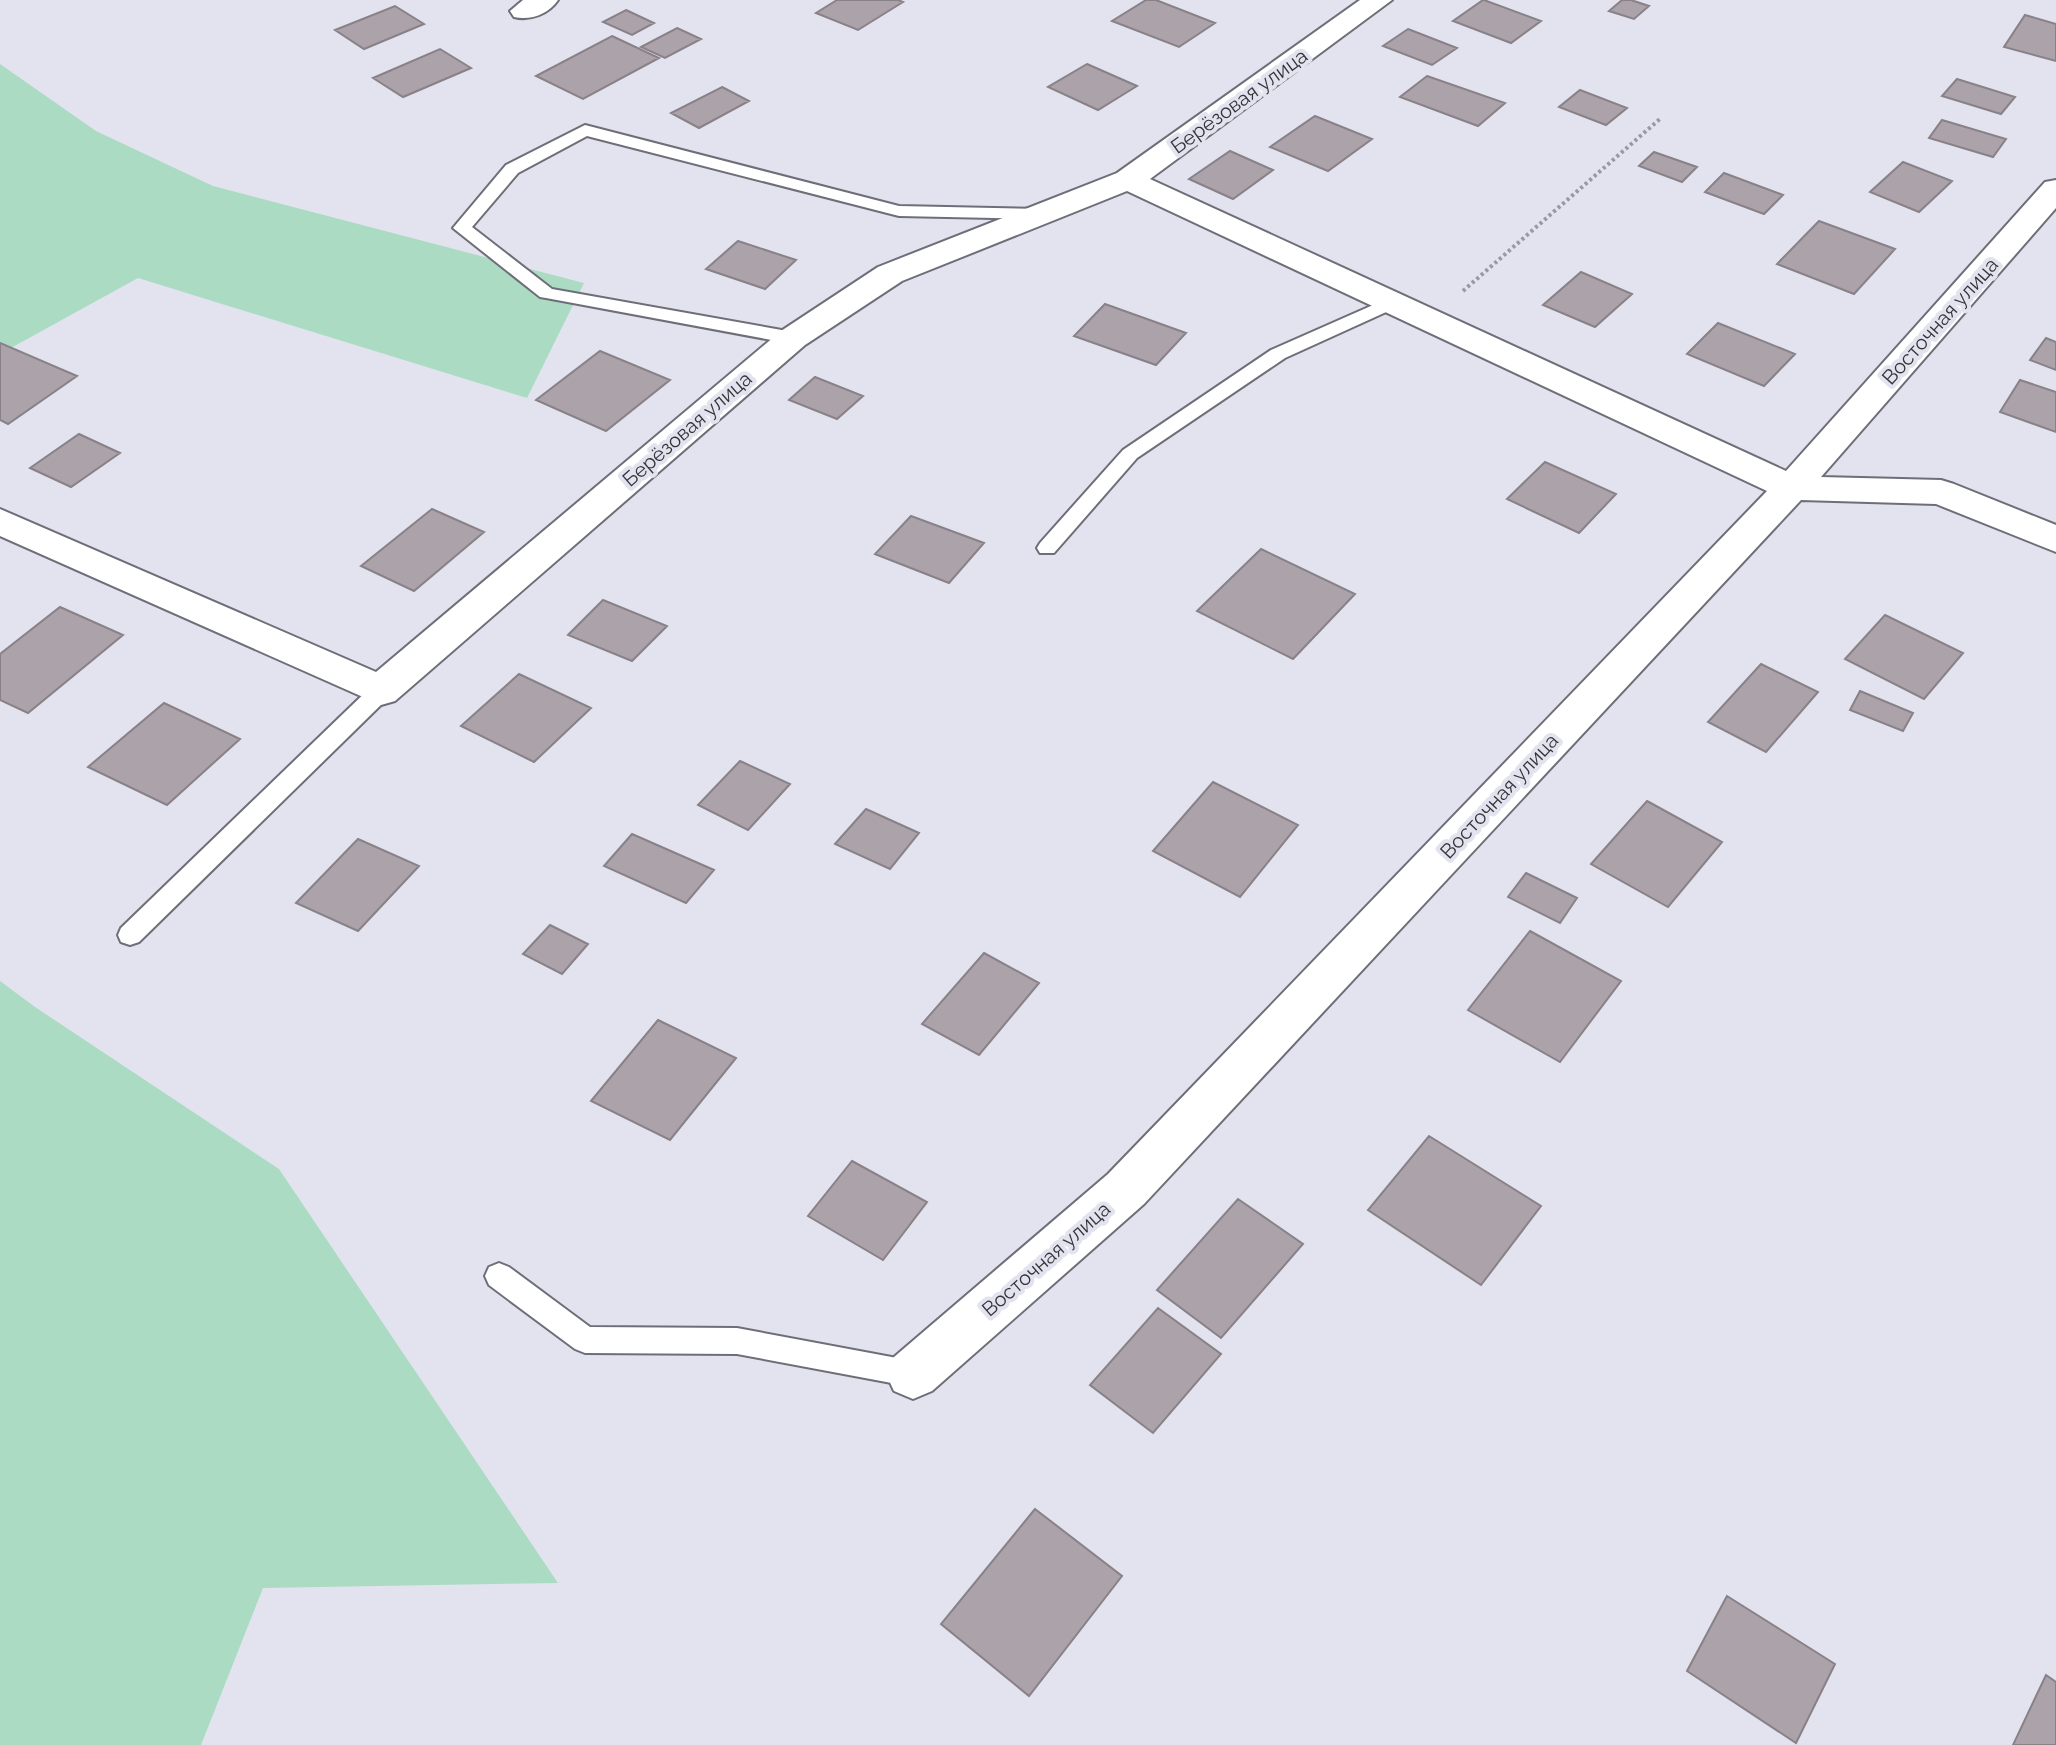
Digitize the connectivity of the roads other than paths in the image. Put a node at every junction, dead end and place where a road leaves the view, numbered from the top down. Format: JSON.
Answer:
{"nodes":[{"id":1,"x":1378,"y":0,"type":"edge"},
{"id":2,"x":1128,"y":180,"type":"junction"},
{"id":3,"x":2056,"y":189,"type":"edge"},
{"id":4,"x":1043,"y":214,"type":"junction"},
{"id":5,"x":1389,"y":304,"type":"junction"},
{"id":6,"x":793,"y":338,"type":"junction"},
{"id":7,"x":1791,"y":488,"type":"junction"},
{"id":8,"x":0,"y":521,"type":"edge"},
{"id":9,"x":2056,"y":539,"type":"edge"},
{"id":10,"x":1047,"y":548,"type":"dead end"},
{"id":11,"x":381,"y":691,"type":"junction"},
{"id":12,"x":130,"y":935,"type":"dead end"},
{"id":13,"x":499,"y":1276,"type":"dead end"},
{"id":14,"x":913,"y":1374,"type":"joint"}],
"edges":[{"from":1,"to":2,"type":"street","name":"Берёзовая улица"},
{"from":2,"to":4,"type":"street","name":"Берёзовая улица"},
{"from":2,"to":5,"type":"street"},
{"from":3,"to":7,"type":"street","name":"Восточная улица"},
{"from":4,"to":6,"type":"street","name":"Берёзовая улица"},
{"from":4,"to":6,"type":"lane"},
{"from":5,"to":7,"type":"street"},
{"from":5,"to":10,"type":"lane"},
{"from":6,"to":11,"type":"street","name":"Берёзовая улица"},
{"from":7,"to":9,"type":"street"},
{"from":7,"to":14,"type":"street","name":"Восточная улица"},
{"from":8,"to":11,"type":"street"},
{"from":11,"to":12,"type":"lane"},
{"from":13,"to":14,"type":"lane"}]}
